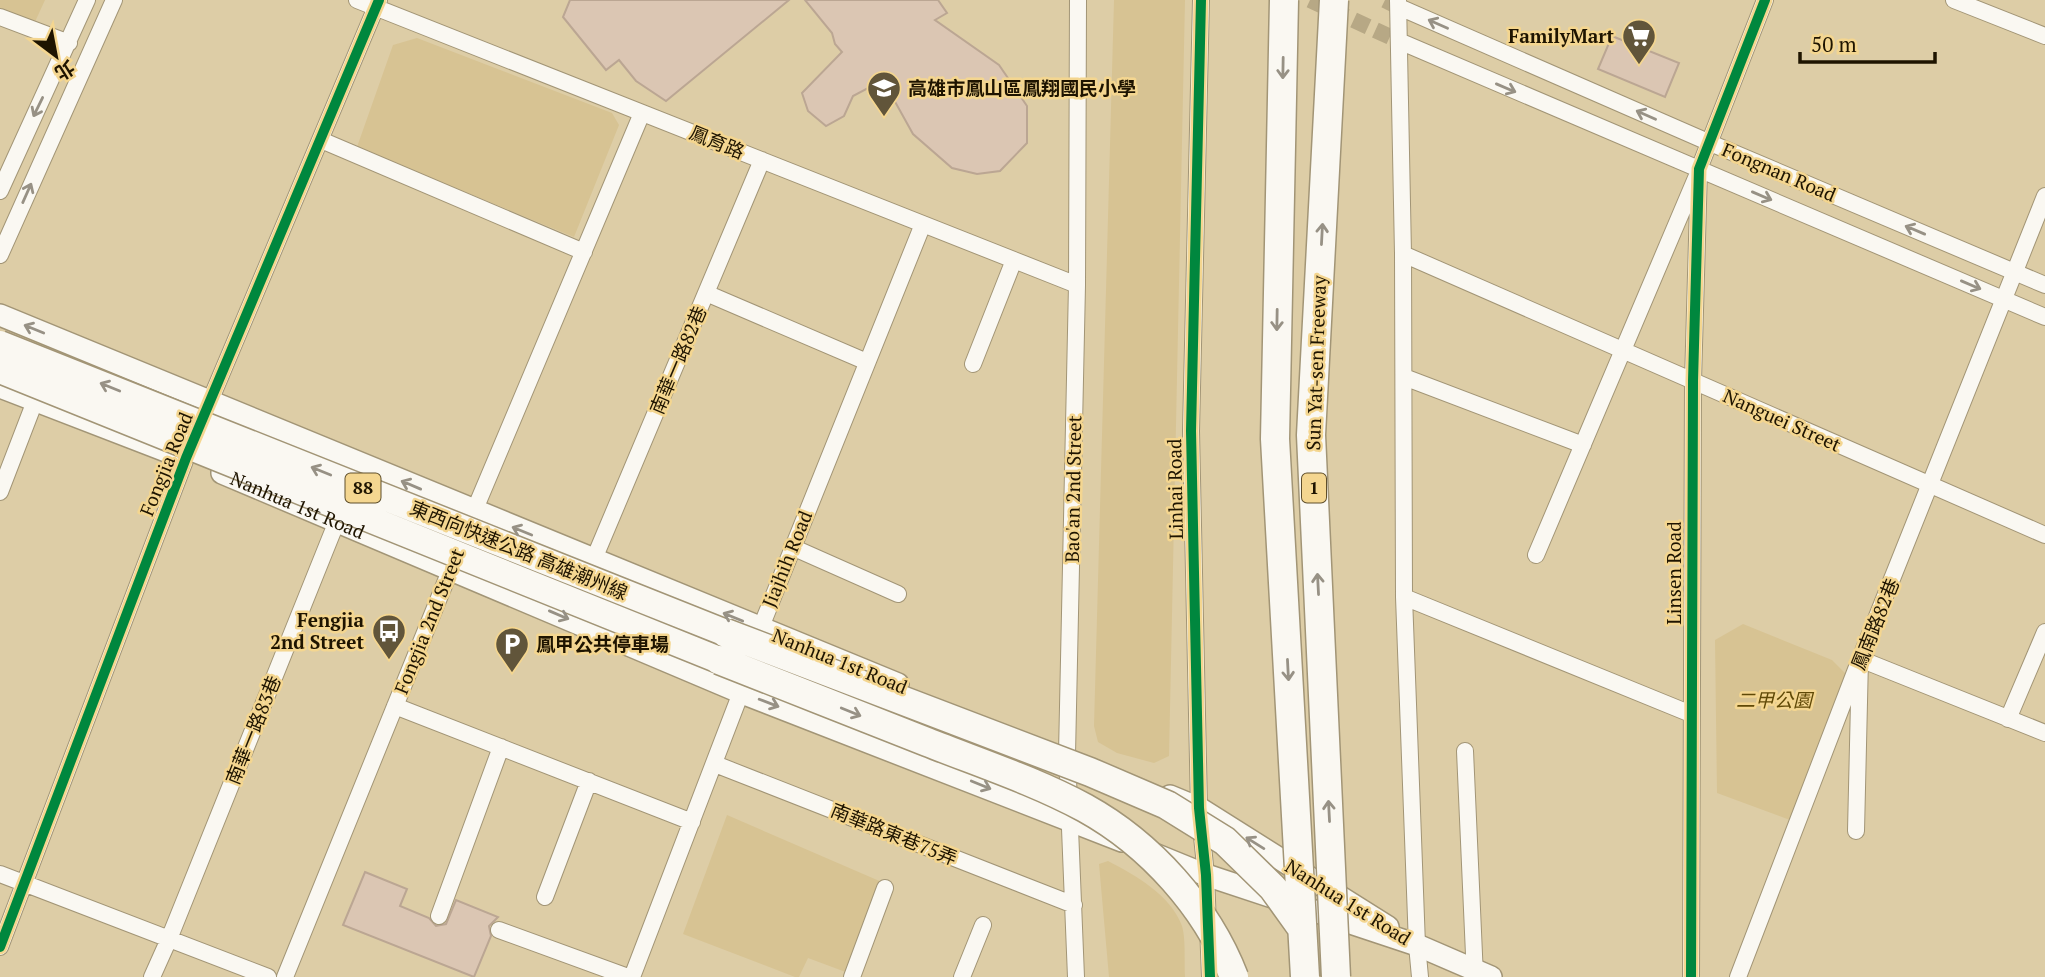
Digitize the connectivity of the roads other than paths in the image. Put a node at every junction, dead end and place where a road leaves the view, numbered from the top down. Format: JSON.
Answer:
{"nodes":[{"id":1,"x":87,"y":0,"type":"edge"},
{"id":2,"x":114,"y":0,"type":"edge"},
{"id":3,"x":357,"y":0,"type":"edge"},
{"id":4,"x":1078,"y":0,"type":"edge"},
{"id":5,"x":1201,"y":0,"type":"edge"},
{"id":6,"x":1284,"y":0,"type":"edge"},
{"id":7,"x":1334,"y":0,"type":"edge"},
{"id":8,"x":1765,"y":0,"type":"edge"},
{"id":9,"x":1954,"y":0,"type":"edge"},
{"id":10,"x":1398,"y":3,"type":"edge"},
{"id":11,"x":378,"y":4,"type":"edge"},
{"id":12,"x":0,"y":17,"type":"edge"},
{"id":13,"x":2045,"y":36,"type":"edge"},
{"id":14,"x":1399,"y":41,"type":"junction"},
{"id":15,"x":69,"y":43,"type":"junction"},
{"id":16,"x":642,"y":113,"type":"junction"},
{"id":17,"x":321,"y":140,"type":"junction"},
{"id":18,"x":1709,"y":142,"type":"junction"},
{"id":19,"x":7,"y":153,"type":"edge"},
{"id":20,"x":762,"y":160,"type":"junction"},
{"id":21,"x":1699,"y":169,"type":"junction"},
{"id":22,"x":0,"y":191,"type":"edge"},
{"id":23,"x":2045,"y":196,"type":"edge"},
{"id":24,"x":923,"y":224,"type":"junction"},
{"id":25,"x":583,"y":252,"type":"junction"},
{"id":26,"x":1403,"y":254,"type":"junction"},
{"id":27,"x":0,"y":255,"type":"edge"},
{"id":28,"x":1014,"y":260,"type":"junction"},
{"id":29,"x":2015,"y":272,"type":"junction"},
{"id":30,"x":1077,"y":285,"type":"junction"},
{"id":31,"x":2045,"y":285,"type":"edge"},
{"id":32,"x":706,"y":293,"type":"junction"},
{"id":33,"x":2004,"y":299,"type":"junction"},
{"id":34,"x":0,"y":315,"type":"edge"},
{"id":35,"x":2045,"y":317,"type":"edge"},
{"id":36,"x":0,"y":344,"type":"edge"},
{"id":37,"x":1623,"y":350,"type":"junction"},
{"id":38,"x":867,"y":362,"type":"junction"},
{"id":39,"x":973,"y":364,"type":"dead end"},
{"id":40,"x":0,"y":370,"type":"edge"},
{"id":41,"x":1404,"y":377,"type":"junction"},
{"id":42,"x":1693,"y":381,"type":"junction"},
{"id":43,"x":0,"y":387,"type":"edge"},
{"id":44,"x":35,"y":401,"type":"junction"},
{"id":45,"x":210,"y":401,"type":"junction"},
{"id":46,"x":1583,"y":445,"type":"junction"},
{"id":47,"x":186,"y":458,"type":"junction"},
{"id":48,"x":1931,"y":485,"type":"junction"},
{"id":49,"x":0,"y":492,"type":"edge"},
{"id":50,"x":474,"y":511,"type":"junction"},
{"id":51,"x":337,"y":521,"type":"junction"},
{"id":52,"x":2045,"y":535,"type":"edge"},
{"id":53,"x":792,"y":547,"type":"junction"},
{"id":54,"x":1536,"y":555,"type":"dead end"},
{"id":55,"x":594,"y":559,"type":"junction"},
{"id":56,"x":451,"y":569,"type":"junction"},
{"id":57,"x":898,"y":594,"type":"dead end"},
{"id":58,"x":1404,"y":597,"type":"junction"},
{"id":59,"x":760,"y":628,"type":"junction"},
{"id":60,"x":2045,"y":632,"type":"edge"},
{"id":61,"x":726,"y":633,"type":"joint"},
{"id":62,"x":1860,"y":659,"type":"junction"},
{"id":63,"x":719,"y":660,"type":"joint"},
{"id":64,"x":742,"y":692,"type":"junction"},
{"id":65,"x":395,"y":706,"type":"junction"},
{"id":66,"x":1691,"y":714,"type":"junction"},
{"id":67,"x":2008,"y":719,"type":"junction"},
{"id":68,"x":2045,"y":733,"type":"edge"},
{"id":69,"x":501,"y":747,"type":"junction"},
{"id":70,"x":1465,"y":751,"type":"dead end"},
{"id":71,"x":1067,"y":754,"type":"junction"},
{"id":72,"x":715,"y":764,"type":"junction"},
{"id":73,"x":589,"y":781,"type":"junction"},
{"id":74,"x":1199,"y":808,"type":"junction"},
{"id":75,"x":1069,"y":820,"type":"junction"},
{"id":76,"x":692,"y":822,"type":"junction"},
{"id":77,"x":1856,"y":831,"type":"dead end"},
{"id":78,"x":0,"y":874,"type":"edge"},
{"id":79,"x":1206,"y":875,"type":"junction"},
{"id":80,"x":24,"y":884,"type":"junction"},
{"id":81,"x":885,"y":888,"type":"dead end"},
{"id":82,"x":545,"y":897,"type":"dead end"},
{"id":83,"x":1074,"y":905,"type":"junction"},
{"id":84,"x":439,"y":916,"type":"dead end"},
{"id":85,"x":983,"y":925,"type":"dead end"},
{"id":86,"x":499,"y":930,"type":"dead end"},
{"id":87,"x":169,"y":939,"type":"junction"},
{"id":88,"x":1417,"y":945,"type":"junction"},
{"id":89,"x":0,"y":947,"type":"edge"},
{"id":90,"x":1480,"y":975,"type":"edge"},
{"id":91,"x":152,"y":977,"type":"edge"},
{"id":92,"x":268,"y":977,"type":"edge"},
{"id":93,"x":285,"y":977,"type":"edge"},
{"id":94,"x":630,"y":977,"type":"edge"},
{"id":95,"x":852,"y":977,"type":"edge"},
{"id":96,"x":962,"y":977,"type":"edge"},
{"id":97,"x":1076,"y":977,"type":"edge"},
{"id":98,"x":1210,"y":977,"type":"edge"},
{"id":99,"x":1234,"y":977,"type":"edge"},
{"id":100,"x":1305,"y":977,"type":"edge"},
{"id":101,"x":1334,"y":977,"type":"edge"},
{"id":102,"x":1420,"y":977,"type":"edge"},
{"id":103,"x":1691,"y":977,"type":"edge"},
{"id":104,"x":1738,"y":977,"type":"edge"}],
"edges":[{"from":1,"to":15,"type":"street"},
{"from":27,"to":2,"type":"street","one_way":true},
{"from":3,"to":11,"type":"street","name":"鳳育路"},
{"from":4,"to":30,"type":"street","name":"Bao'an 2nd Street"},
{"from":5,"to":74,"type":"street","name":"Linhai Road"},
{"from":6,"to":100,"type":"highway","name":"Sun Yat-sen Freeway","number":"1","one_way":true,"bridge":true},
{"from":101,"to":7,"type":"highway","name":"Sun Yat-sen Freeway","number":"1","one_way":true,"bridge":true},
{"from":8,"to":18,"type":"street"},
{"from":9,"to":13,"type":"street"},
{"from":10,"to":14,"type":"street"},
{"from":18,"to":10,"type":"street","name":"Fongnan Road","one_way":true},
{"from":11,"to":16,"type":"street","name":"鳳育路"},
{"from":11,"to":17,"type":"street","name":"Fongjia Road"},
{"from":12,"to":15,"type":"street"},
{"from":14,"to":21,"type":"street","name":"Fongnan Road","one_way":true},
{"from":14,"to":26,"type":"street"},
{"from":15,"to":19,"type":"street","one_way":true},
{"from":16,"to":20,"type":"street","name":"鳳育路"},
{"from":16,"to":25,"type":"street","name":"Fongjia 2nd Street"},
{"from":17,"to":25,"type":"street"},
{"from":17,"to":45,"type":"street","name":"Fongjia Road"},
{"from":18,"to":21,"type":"street"},
{"from":29,"to":18,"type":"street","name":"Fongnan Road","one_way":true},
{"from":19,"to":22,"type":"street"},
{"from":20,"to":24,"type":"street","name":"鳳育路"},
{"from":20,"to":32,"type":"street","name":"南華一路82巷"},
{"from":21,"to":33,"type":"street","name":"Fongnan Road","one_way":true},
{"from":21,"to":37,"type":"street"},
{"from":21,"to":42,"type":"street","name":"Linsen Road"},
{"from":23,"to":29,"type":"street","name":"鳳南路82巷"},
{"from":24,"to":28,"type":"street","name":"鳳育路"},
{"from":24,"to":38,"type":"street","name":"Jiajhih Road"},
{"from":25,"to":50,"type":"street","name":"Fongjia 2nd Street"},
{"from":26,"to":37,"type":"street","name":"Nanguei Street"},
{"from":26,"to":41,"type":"street"},
{"from":28,"to":30,"type":"street","name":"鳳育路"},
{"from":28,"to":39,"type":"street"},
{"from":29,"to":31,"type":"street","name":"Fongnan Road"},
{"from":29,"to":33,"type":"street","name":"鳳南路82巷"},
{"from":30,"to":71,"type":"street","name":"Bao'an 2nd Street"},
{"from":32,"to":38,"type":"street"},
{"from":32,"to":55,"type":"street","name":"南華一路82巷"},
{"from":33,"to":35,"type":"street","name":"Fongnan Road"},
{"from":33,"to":48,"type":"street","name":"鳳南路82巷"},
{"from":45,"to":34,"type":"main road","name":"Nanhua 1st Road","one_way":true},
{"from":61,"to":36,"type":"highway","name":"東西向快速公路 高雄潮州線","number":"88","one_way":true,"bridge":true},
{"from":37,"to":42,"type":"street","name":"Nanguei Street"},
{"from":37,"to":46,"type":"street"},
{"from":38,"to":53,"type":"street","name":"Jiajhih Road"},
{"from":40,"to":63,"type":"highway","name":"東西向快速公路 高雄潮州線","number":"88","bridge":true},
{"from":41,"to":46,"type":"street"},
{"from":41,"to":58,"type":"street"},
{"from":42,"to":48,"type":"street","name":"Nanguei Street"},
{"from":42,"to":66,"type":"street","name":"Linsen Road"},
{"from":43,"to":44,"type":"main road","name":"Nanhua 1st Road"},
{"from":44,"to":47,"type":"main road","name":"Nanhua 1st Road"},
{"from":44,"to":49,"type":"street"},
{"from":45,"to":47,"type":"street","name":"Fongjia Road"},
{"from":50,"to":45,"type":"main road","name":"Nanhua 1st Road","one_way":true},
{"from":46,"to":54,"type":"street"},
{"from":47,"to":51,"type":"main road","name":"Nanhua 1st Road"},
{"from":47,"to":80,"type":"street","name":"Fongjia Road"},
{"from":48,"to":52,"type":"street","name":"Nanguei Street"},
{"from":48,"to":62,"type":"street","name":"鳳南路82巷"},
{"from":55,"to":50,"type":"main road","name":"Nanhua 1st Road","one_way":true},
{"from":50,"to":56,"type":"street","name":"Fongjia 2nd Street"},
{"from":51,"to":56,"type":"main road","name":"Nanhua 1st Road"},
{"from":51,"to":87,"type":"street","name":"南華一路83巷"},
{"from":53,"to":57,"type":"street"},
{"from":53,"to":59,"type":"street","name":"Jiajhih Road"},
{"from":59,"to":55,"type":"main road","name":"Nanhua 1st Road","one_way":true},
{"from":56,"to":64,"type":"main road","name":"Nanhua 1st Road","one_way":true},
{"from":56,"to":65,"type":"street","name":"Fongjia 2nd Street"},
{"from":58,"to":66,"type":"street"},
{"from":58,"to":88,"type":"street"},
{"from":59,"to":64,"type":"street","name":"Jiajhih Road"},
{"from":59,"to":71,"type":"main road","name":"Nanhua 1st Road"},
{"from":60,"to":67,"type":"street"},
{"from":61,"to":101,"type":"highway","bridge":true},
{"from":62,"to":67,"type":"street"},
{"from":62,"to":77,"type":"street"},
{"from":62,"to":104,"type":"street","name":"鳳南路82巷"},
{"from":63,"to":99,"type":"highway","one_way":true,"bridge":true},
{"from":64,"to":72,"type":"street","name":"Jiajhih Road"},
{"from":64,"to":75,"type":"main road","name":"Nanhua 1st Road","one_way":true},
{"from":65,"to":69,"type":"street"},
{"from":65,"to":93,"type":"street","name":"Fongjia 2nd Street"},
{"from":66,"to":103,"type":"street","name":"Linsen Road"},
{"from":67,"to":68,"type":"street"},
{"from":69,"to":73,"type":"street"},
{"from":69,"to":84,"type":"street"},
{"from":70,"to":90,"type":"street"},
{"from":71,"to":74,"type":"main road","name":"Nanhua 1st Road"},
{"from":71,"to":75,"type":"street","name":"Bao'an 2nd Street"},
{"from":72,"to":76,"type":"street","name":"Jiajhih Road"},
{"from":72,"to":83,"type":"street","name":"南華路東巷75弄"},
{"from":73,"to":76,"type":"street"},
{"from":73,"to":82,"type":"street"},
{"from":74,"to":79,"type":"street","name":"Linhai Road"},
{"from":88,"to":74,"type":"main road","name":"Nanhua 1st Road","one_way":true},
{"from":75,"to":79,"type":"main road","name":"Nanhua 1st Road"},
{"from":75,"to":83,"type":"street","name":"Bao'an 2nd Street"},
{"from":76,"to":94,"type":"street","name":"Jiajhih Road"},
{"from":78,"to":80,"type":"street"},
{"from":79,"to":88,"type":"main road","name":"Nanhua 1st Road"},
{"from":79,"to":98,"type":"street","name":"Linhai Road"},
{"from":80,"to":87,"type":"street"},
{"from":80,"to":89,"type":"street","name":"Fongjia Road"},
{"from":81,"to":95,"type":"street"},
{"from":83,"to":97,"type":"street","name":"Bao'an 2nd Street"},
{"from":85,"to":96,"type":"street"},
{"from":86,"to":94,"type":"street"},
{"from":87,"to":91,"type":"street","name":"南華一路83巷"},
{"from":87,"to":92,"type":"street"},
{"from":88,"to":90,"type":"main road"},
{"from":88,"to":102,"type":"street"}]}
